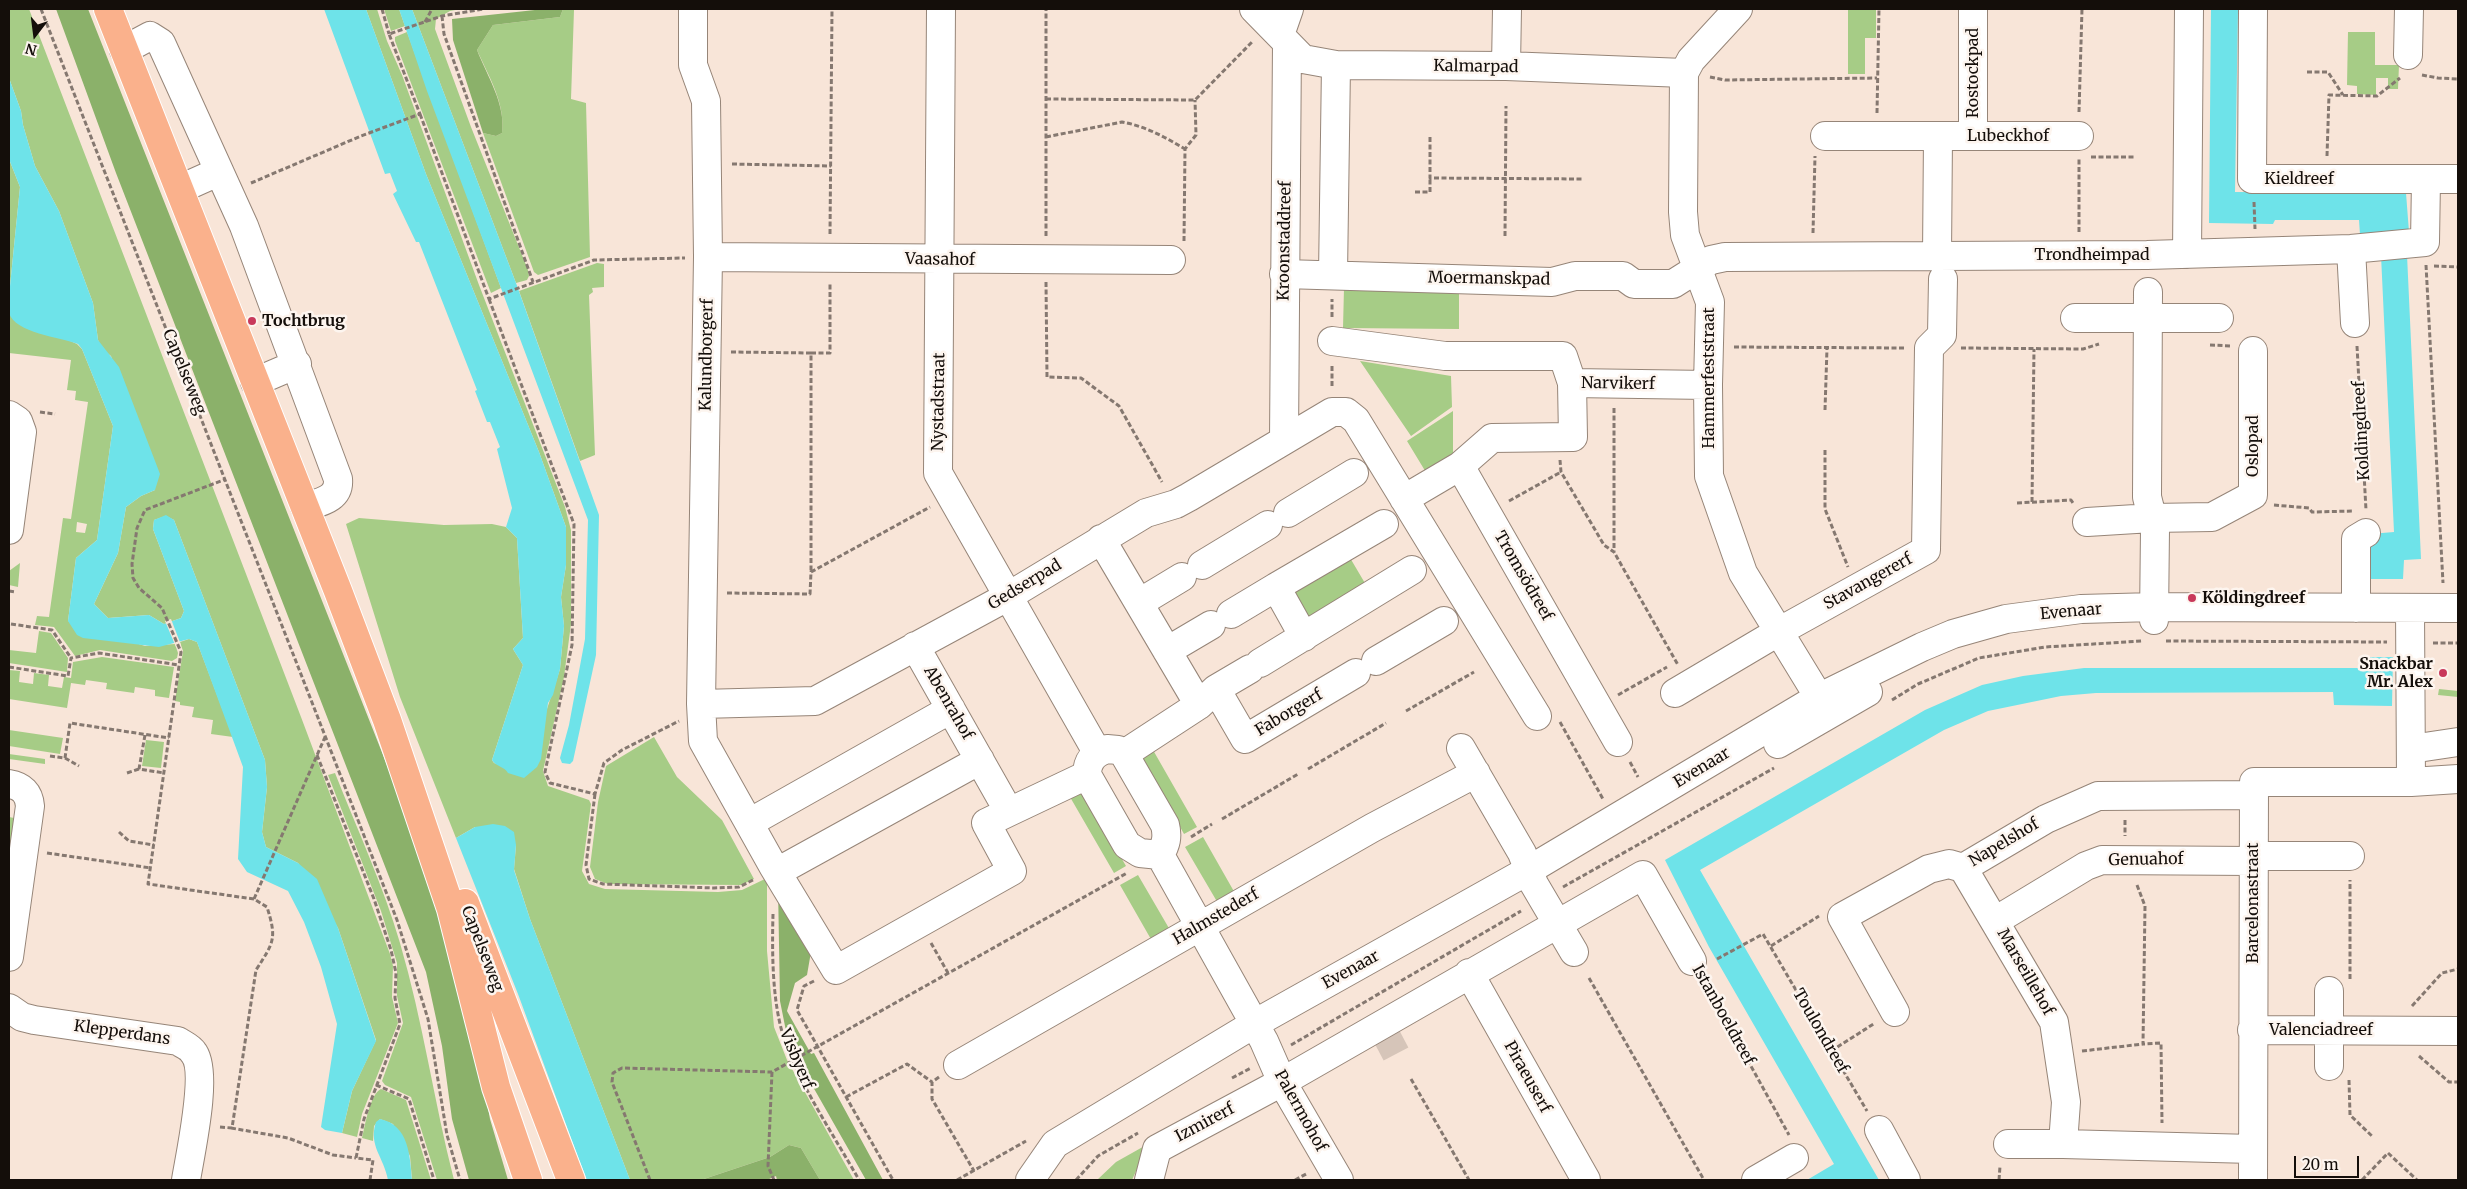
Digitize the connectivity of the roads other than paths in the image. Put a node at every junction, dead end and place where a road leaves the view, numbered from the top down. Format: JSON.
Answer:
{"nodes":[{"id":1,"x":108,"y":9,"type":"edge"},
{"id":2,"x":694,"y":9,"type":"edge"},
{"id":3,"x":941,"y":9,"type":"edge"},
{"id":4,"x":1507,"y":9,"type":"edge"},
{"id":5,"x":1738,"y":9,"type":"edge"},
{"id":6,"x":1973,"y":9,"type":"edge"},
{"id":7,"x":2189,"y":9,"type":"edge"},
{"id":8,"x":2253,"y":9,"type":"edge"},
{"id":9,"x":2409,"y":9,"type":"edge"},
{"id":10,"x":1276,"y":24,"type":"edge"},
{"id":11,"x":124,"y":50,"type":"junction"},
{"id":12,"x":1336,"y":65,"type":"junction"},
{"id":13,"x":1506,"y":66,"type":"junction"},
{"id":14,"x":2405,"y":66,"type":"road end"},
{"id":15,"x":1684,"y":73,"type":"junction"},
{"id":16,"x":1825,"y":136,"type":"road end"},
{"id":17,"x":1938,"y":136,"type":"junction"},
{"id":18,"x":1973,"y":136,"type":"junction"},
{"id":19,"x":2079,"y":147,"type":"road end"},
{"id":20,"x":2458,"y":179,"type":"edge"},
{"id":21,"x":2426,"y":180,"type":"junction"},
{"id":22,"x":223,"y":182,"type":"junction"},
{"id":23,"x":180,"y":189,"type":"junction"},
{"id":24,"x":2351,"y":249,"type":"junction"},
{"id":25,"x":2187,"y":254,"type":"junction"},
{"id":26,"x":708,"y":257,"type":"junction"},
{"id":27,"x":940,"y":260,"type":"junction"},
{"id":28,"x":1171,"y":260,"type":"road end"},
{"id":29,"x":1698,"y":268,"type":"junction"},
{"id":30,"x":1940,"y":268,"type":"junction"},
{"id":31,"x":1284,"y":274,"type":"junction"},
{"id":32,"x":1333,"y":275,"type":"junction"},
{"id":33,"x":2148,"y":305,"type":"junction"},
{"id":34,"x":2075,"y":318,"type":"dead end"},
{"id":35,"x":2219,"y":318,"type":"dead end"},
{"id":36,"x":2355,"y":323,"type":"road end"},
{"id":37,"x":1332,"y":341,"type":"dead end"},
{"id":38,"x":2253,"y":351,"type":"road end"},
{"id":39,"x":297,"y":364,"type":"junction"},
{"id":40,"x":255,"y":382,"type":"junction"},
{"id":41,"x":1572,"y":383,"type":"junction"},
{"id":42,"x":1708,"y":384,"type":"junction"},
{"id":43,"x":9,"y":415,"type":"edge"},
{"id":44,"x":1284,"y":439,"type":"junction"},
{"id":45,"x":1366,"y":466,"type":"junction"},
{"id":46,"x":1460,"y":466,"type":"junction"},
{"id":47,"x":305,"y":507,"type":"junction"},
{"id":48,"x":1398,"y":512,"type":"junction"},
{"id":49,"x":2152,"y":518,"type":"junction"},
{"id":50,"x":2087,"y":522,"type":"road end"},
{"id":51,"x":2366,"y":522,"type":"road end"},
{"id":52,"x":9,"y":530,"type":"edge"},
{"id":53,"x":1101,"y":539,"type":"junction"},
{"id":54,"x":1424,"y":563,"type":"junction"},
{"id":55,"x":1276,"y":587,"type":"junction"},
{"id":56,"x":1007,"y":597,"type":"junction"},
{"id":57,"x":2451,"y":600,"type":"edge"},
{"id":58,"x":1139,"y":603,"type":"junction"},
{"id":59,"x":2356,"y":608,"type":"junction"},
{"id":60,"x":1456,"y":615,"type":"junction"},
{"id":61,"x":2410,"y":625,"type":"junction"},
{"id":62,"x":2458,"y":626,"type":"edge"},
{"id":63,"x":2153,"y":627,"type":"junction"},
{"id":64,"x":1778,"y":632,"type":"junction"},
{"id":65,"x":1304,"y":637,"type":"junction"},
{"id":66,"x":915,"y":646,"type":"junction"},
{"id":67,"x":1167,"y":651,"type":"junction"},
{"id":68,"x":1682,"y":689,"type":"road end"},
{"id":69,"x":1208,"y":697,"type":"junction"},
{"id":70,"x":1818,"y":700,"type":"junction"},
{"id":71,"x":701,"y":707,"type":"junction"},
{"id":72,"x":951,"y":709,"type":"junction"},
{"id":73,"x":1549,"y":718,"type":"road end"},
{"id":74,"x":387,"y":720,"type":"junction"},
{"id":75,"x":1618,"y":742,"type":"dead end"},
{"id":76,"x":2458,"y":742,"type":"edge"},
{"id":77,"x":1460,"y":748,"type":"dead end"},
{"id":78,"x":2411,"y":749,"type":"junction"},
{"id":79,"x":980,"y":760,"type":"junction"},
{"id":80,"x":1103,"y":760,"type":"junction"},
{"id":81,"x":1476,"y":773,"type":"junction"},
{"id":82,"x":2458,"y":779,"type":"edge"},
{"id":83,"x":2411,"y":782,"type":"junction"},
{"id":84,"x":9,"y":784,"type":"edge"},
{"id":85,"x":2254,"y":796,"type":"junction"},
{"id":86,"x":1009,"y":812,"type":"junction"},
{"id":87,"x":749,"y":823,"type":"junction"},
{"id":88,"x":1160,"y":855,"type":"junction"},
{"id":89,"x":2350,"y":856,"type":"road end"},
{"id":90,"x":2253,"y":858,"type":"junction"},
{"id":91,"x":1963,"y":868,"type":"junction"},
{"id":92,"x":775,"y":869,"type":"junction"},
{"id":93,"x":1535,"y":884,"type":"junction"},
{"id":94,"x":1995,"y":921,"type":"junction"},
{"id":95,"x":1557,"y":924,"type":"junction"},
{"id":96,"x":1200,"y":926,"type":"junction"},
{"id":97,"x":1574,"y":952,"type":"dead end"},
{"id":98,"x":9,"y":956,"type":"edge"},
{"id":99,"x":1702,"y":962,"type":"road end"},
{"id":100,"x":1469,"y":973,"type":"junction"},
{"id":101,"x":2329,"y":991,"type":"road end"},
{"id":102,"x":9,"y":1009,"type":"edge"},
{"id":103,"x":1895,"y":1012,"type":"road end"},
{"id":104,"x":2252,"y":1030,"type":"junction"},
{"id":105,"x":2329,"y":1030,"type":"junction"},
{"id":106,"x":2458,"y":1031,"type":"edge"},
{"id":107,"x":1263,"y":1040,"type":"junction"},
{"id":108,"x":958,"y":1065,"type":"road end"},
{"id":109,"x":2329,"y":1066,"type":"road end"},
{"id":110,"x":1282,"y":1082,"type":"junction"},
{"id":111,"x":1879,"y":1130,"type":"road end"},
{"id":112,"x":2008,"y":1144,"type":"dead end"},
{"id":113,"x":2063,"y":1144,"type":"junction"},
{"id":114,"x":2252,"y":1149,"type":"junction"},
{"id":115,"x":1794,"y":1158,"type":"road end"},
{"id":116,"x":186,"y":1180,"type":"edge"},
{"id":117,"x":528,"y":1180,"type":"edge"},
{"id":118,"x":571,"y":1180,"type":"edge"},
{"id":119,"x":1030,"y":1180,"type":"edge"},
{"id":120,"x":1047,"y":1180,"type":"edge"},
{"id":121,"x":1149,"y":1180,"type":"edge"},
{"id":122,"x":1338,"y":1180,"type":"edge"},
{"id":123,"x":1586,"y":1180,"type":"edge"},
{"id":124,"x":1756,"y":1180,"type":"edge"},
{"id":125,"x":1906,"y":1180,"type":"edge"},
{"id":126,"x":2253,"y":1180,"type":"edge"}],
"edges":[{"from":1,"to":11,"type":"main road","name":"Capelseweg"},
{"from":2,"to":26,"type":"street","name":"Kalundborgerf"},
{"from":3,"to":27,"type":"street","name":"Nystadstraat"},
{"from":4,"to":13,"type":"street"},
{"from":5,"to":15,"type":"street"},
{"from":6,"to":18,"type":"street","name":"Rostockpad"},
{"from":7,"to":25,"type":"street"},
{"from":8,"to":21,"type":"street","name":"Kieldreef"},
{"from":9,"to":14,"type":"street"},
{"from":10,"to":12,"type":"street","name":"Kalmarpad"},
{"from":10,"to":31,"type":"street","name":"Kroonstaddreef"},
{"from":11,"to":22,"type":"street"},
{"from":11,"to":23,"type":"main road","name":"Capelseweg"},
{"from":12,"to":13,"type":"street","name":"Kalmarpad"},
{"from":12,"to":32,"type":"street"},
{"from":13,"to":15,"type":"street","name":"Kalmarpad"},
{"from":15,"to":29,"type":"street","name":"Hammerfeststraat"},
{"from":16,"to":17,"type":"street","name":"Lubeckhof"},
{"from":17,"to":18,"type":"street","name":"Lubeckhof"},
{"from":17,"to":30,"type":"street"},
{"from":18,"to":19,"type":"street","name":"Lubeckhof"},
{"from":20,"to":21,"type":"street","name":"Kieldreef"},
{"from":21,"to":24,"type":"street","name":"Trondheimpad"},
{"from":22,"to":23,"type":"street"},
{"from":22,"to":39,"type":"street"},
{"from":23,"to":40,"type":"main road","name":"Capelseweg"},
{"from":24,"to":25,"type":"street","name":"Trondheimpad"},
{"from":24,"to":36,"type":"street"},
{"from":25,"to":30,"type":"street","name":"Trondheimpad"},
{"from":26,"to":27,"type":"street","name":"Vaasahof"},
{"from":26,"to":71,"type":"street","name":"Kalundborgerf"},
{"from":27,"to":28,"type":"street","name":"Vaasahof"},
{"from":27,"to":56,"type":"street","name":"Nystadstraat"},
{"from":29,"to":30,"type":"street","name":"Trondheimpad"},
{"from":29,"to":32,"type":"street","name":"Moermanskpad"},
{"from":29,"to":42,"type":"street","name":"Hammerfeststraat"},
{"from":30,"to":64,"type":"street","name":"Stavangererf"},
{"from":31,"to":32,"type":"street","name":"Moermanskpad"},
{"from":31,"to":44,"type":"street","name":"Kroonstaddreef"},
{"from":33,"to":34,"type":"street"},
{"from":33,"to":35,"type":"street"},
{"from":33,"to":49,"type":"street"},
{"from":37,"to":41,"type":"street"},
{"from":38,"to":49,"type":"street","name":"Oslopad"},
{"from":39,"to":40,"type":"street"},
{"from":39,"to":47,"type":"street"},
{"from":40,"to":47,"type":"main road","name":"Capelseweg"},
{"from":41,"to":42,"type":"street","name":"Narvikerf"},
{"from":41,"to":46,"type":"street","name":"Narvikerf"},
{"from":42,"to":64,"type":"street","name":"Hammerfeststraat"},
{"from":43,"to":52,"type":"street"},
{"from":44,"to":45,"type":"street","name":"Gedserpad"},
{"from":44,"to":53,"type":"street","name":"Gedserpad"},
{"from":45,"to":48,"type":"street"},
{"from":45,"to":58,"type":"street"},
{"from":46,"to":48,"type":"street"},
{"from":46,"to":75,"type":"street","name":"Tromsödreef"},
{"from":47,"to":74,"type":"main road","name":"Capelseweg"},
{"from":48,"to":54,"type":"street"},
{"from":48,"to":55,"type":"street"},
{"from":49,"to":50,"type":"street","name":"Oslopad"},
{"from":49,"to":63,"type":"street"},
{"from":51,"to":59,"type":"street"},
{"from":53,"to":56,"type":"street","name":"Gedserpad"},
{"from":53,"to":58,"type":"street","name":"Faborgerf"},
{"from":54,"to":60,"type":"street"},
{"from":54,"to":65,"type":"street"},
{"from":55,"to":65,"type":"street"},
{"from":55,"to":67,"type":"street"},
{"from":56,"to":66,"type":"street","name":"Gedserpad"},
{"from":56,"to":80,"type":"street","name":"Nystadstraat"},
{"from":57,"to":61,"type":"street","name":"Evenaar"},
{"from":58,"to":67,"type":"street","name":"Faborgerf"},
{"from":59,"to":61,"type":"street","name":"Evenaar"},
{"from":59,"to":63,"type":"street","name":"Evenaar"},
{"from":60,"to":69,"type":"street","name":"Faborgerf"},
{"from":60,"to":73,"type":"street"},
{"from":61,"to":62,"type":"street","name":"Evenaar"},
{"from":61,"to":63,"type":"street","name":"Evenaar"},
{"from":61,"to":78,"type":"street"},
{"from":63,"to":70,"type":"street","name":"Evenaar"},
{"from":64,"to":68,"type":"street","name":"Stavangererf"},
{"from":64,"to":70,"type":"street","name":"Hammerfeststraat"},
{"from":65,"to":69,"type":"street"},
{"from":66,"to":71,"type":"street","name":"Gedserpad"},
{"from":66,"to":72,"type":"street","name":"Abenrahof"},
{"from":67,"to":69,"type":"street","name":"Faborgerf"},
{"from":69,"to":80,"type":"street"},
{"from":70,"to":93,"type":"street","name":"Evenaar"},
{"from":71,"to":87,"type":"street"},
{"from":72,"to":79,"type":"street","name":"Abenrahof"},
{"from":72,"to":87,"type":"street"},
{"from":74,"to":117,"type":"main road","name":"Capelseweg"},
{"from":74,"to":118,"type":"main road","name":"Capelseweg"},
{"from":76,"to":78,"type":"street"},
{"from":77,"to":81,"type":"street"},
{"from":78,"to":83,"type":"street"},
{"from":79,"to":86,"type":"street","name":"Abenrahof"},
{"from":79,"to":92,"type":"street"},
{"from":80,"to":86,"type":"street"},
{"from":80,"to":88,"type":"street","name":"Nystadstraat"},
{"from":80,"to":88,"type":"street","name":"Nystadstraat"},
{"from":81,"to":93,"type":"street"},
{"from":81,"to":96,"type":"street","name":"Halmstederf"},
{"from":82,"to":83,"type":"street"},
{"from":83,"to":85,"type":"street"},
{"from":84,"to":98,"type":"street"},
{"from":85,"to":90,"type":"street","name":"Barcelonastraat"},
{"from":85,"to":91,"type":"street","name":"Napelshof"},
{"from":86,"to":92,"type":"street"},
{"from":87,"to":92,"type":"street"},
{"from":88,"to":96,"type":"street"},
{"from":89,"to":90,"type":"street","name":"Genuahof"},
{"from":90,"to":94,"type":"street","name":"Genuahof"},
{"from":90,"to":104,"type":"street","name":"Barcelonastraat"},
{"from":91,"to":94,"type":"street","name":"Marseillehof"},
{"from":91,"to":103,"type":"street","name":"Napelshof"},
{"from":93,"to":95,"type":"street"},
{"from":93,"to":107,"type":"street","name":"Evenaar"},
{"from":94,"to":113,"type":"street","name":"Marseillehof"},
{"from":95,"to":97,"type":"street"},
{"from":95,"to":99,"type":"street","name":"Istanboeldreef"},
{"from":95,"to":100,"type":"street"},
{"from":96,"to":107,"type":"street"},
{"from":96,"to":108,"type":"street","name":"Halmstederf"},
{"from":100,"to":110,"type":"street"},
{"from":100,"to":123,"type":"street","name":"Piraeuserf"},
{"from":101,"to":105,"type":"street"},
{"from":102,"to":116,"type":"street","name":"Klepperdans"},
{"from":104,"to":105,"type":"street","name":"Valenciadreef"},
{"from":104,"to":114,"type":"street","name":"Barcelonastraat"},
{"from":105,"to":106,"type":"street","name":"Valenciadreef"},
{"from":105,"to":109,"type":"street"},
{"from":107,"to":110,"type":"street","name":"Palermohof"},
{"from":107,"to":119,"type":"street","name":"Evenaar"},
{"from":107,"to":120,"type":"street","name":"Evenaar"},
{"from":110,"to":121,"type":"street","name":"Izmirerf"},
{"from":110,"to":122,"type":"street","name":"Palermohof"},
{"from":111,"to":125,"type":"street"},
{"from":112,"to":113,"type":"street"},
{"from":113,"to":114,"type":"street"},
{"from":114,"to":126,"type":"street","name":"Barcelonastraat"},
{"from":115,"to":124,"type":"street"}]}
